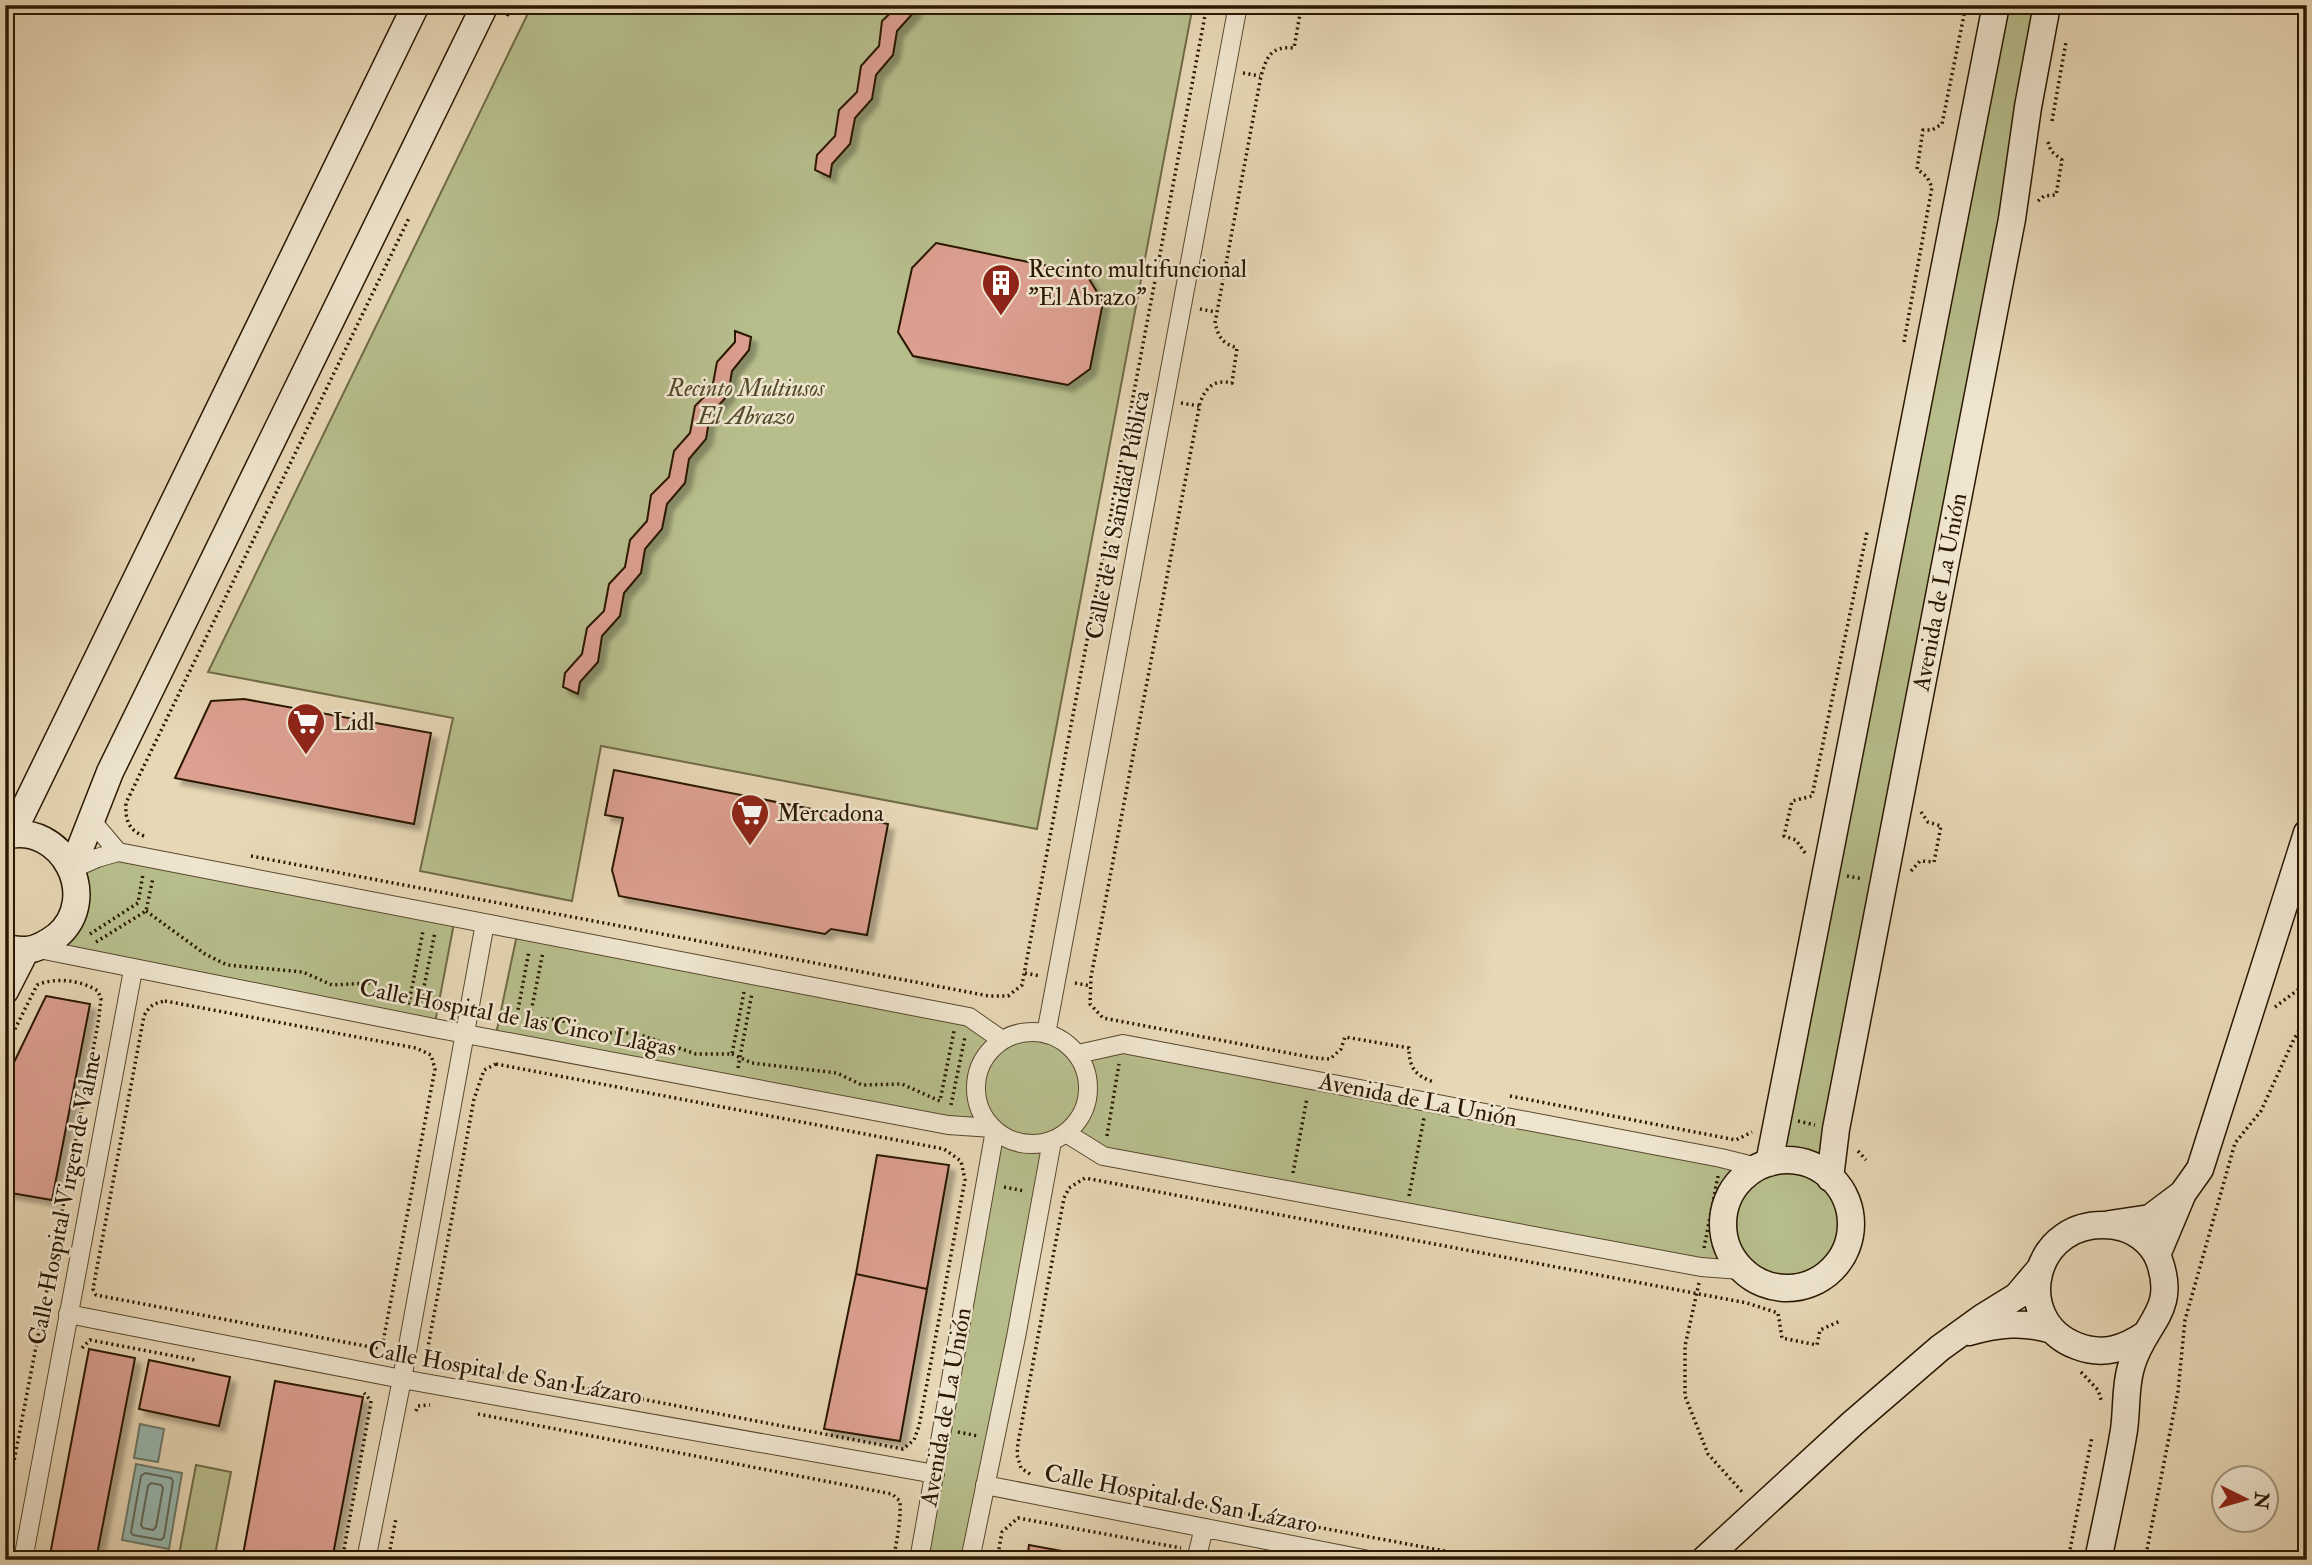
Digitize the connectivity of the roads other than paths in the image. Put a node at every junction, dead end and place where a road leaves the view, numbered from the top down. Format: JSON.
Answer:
{"nodes":[{"id":1,"x":416,"y":5,"type":"edge"},
{"id":2,"x":1238,"y":5,"type":"edge"},
{"id":3,"x":1996,"y":5,"type":"edge"},
{"id":4,"x":2047,"y":5,"type":"edge"},
{"id":5,"x":496,"y":11,"type":"edge"},
{"id":6,"x":91,"y":820,"type":"junction"},
{"id":7,"x":2307,"y":833,"type":"edge"},
{"id":8,"x":9,"y":835,"type":"edge"},
{"id":9,"x":118,"y":852,"type":"junction"},
{"id":10,"x":72,"y":869,"type":"junction"},
{"id":11,"x":485,"y":923,"type":"junction"},
{"id":12,"x":22,"y":949,"type":"edge"},
{"id":13,"x":133,"y":970,"type":"junction"},
{"id":14,"x":5,"y":991,"type":"edge"},
{"id":15,"x":464,"y":1033,"type":"junction"},
{"id":16,"x":1046,"y":1034,"type":"junction"},
{"id":17,"x":1002,"y":1040,"type":"junction"},
{"id":18,"x":1078,"y":1054,"type":"junction"},
{"id":19,"x":994,"y":1129,"type":"junction"},
{"id":20,"x":1059,"y":1137,"type":"junction"},
{"id":21,"x":1763,"y":1165,"type":"junction"},
{"id":22,"x":1830,"y":1178,"type":"junction"},
{"id":23,"x":2183,"y":1193,"type":"junction"},
{"id":24,"x":2105,"y":1224,"type":"junction"},
{"id":25,"x":2157,"y":1255,"type":"junction"},
{"id":26,"x":1741,"y":1270,"type":"junction"},
{"id":27,"x":2039,"y":1270,"type":"junction"},
{"id":28,"x":68,"y":1314,"type":"junction"},
{"id":29,"x":2052,"y":1330,"type":"junction"},
{"id":30,"x":2146,"y":1334,"type":"junction"},
{"id":31,"x":1940,"y":1348,"type":"junction"},
{"id":32,"x":2083,"y":1360,"type":"junction"},
{"id":33,"x":402,"y":1379,"type":"junction"},
{"id":34,"x":2115,"y":1412,"type":"junction"},
{"id":35,"x":935,"y":1475,"type":"junction"},
{"id":36,"x":985,"y":1485,"type":"junction"},
{"id":37,"x":1204,"y":1528,"type":"junction"},
{"id":38,"x":1197,"y":1555,"type":"edge"},
{"id":39,"x":23,"y":1560,"type":"edge"},
{"id":40,"x":366,"y":1560,"type":"edge"},
{"id":41,"x":919,"y":1560,"type":"edge"},
{"id":42,"x":970,"y":1560,"type":"edge"},
{"id":43,"x":1369,"y":1560,"type":"edge"},
{"id":44,"x":1704,"y":1560,"type":"edge"},
{"id":45,"x":2098,"y":1560,"type":"edge"}],
"edges":[{"from":1,"to":8,"type":"main road"},
{"from":2,"to":16,"type":"street","name":"Calle de la Sanidad Pública"},
{"from":3,"to":21,"type":"main road"},
{"from":4,"to":22,"type":"main road","name":"Avenida de La Unión"},
{"from":5,"to":6,"type":"main road"},
{"from":6,"to":9,"type":"street"},
{"from":6,"to":10,"type":"main road"},
{"from":7,"to":23,"type":"main road"},
{"from":8,"to":10,"type":"main road"},
{"from":9,"to":10,"type":"street"},
{"from":9,"to":11,"type":"street"},
{"from":10,"to":12,"type":"main road"},
{"from":11,"to":15,"type":"street"},
{"from":11,"to":17,"type":"street"},
{"from":12,"to":13,"type":"street","name":"Calle Hospital de las Cinco Llagas"},
{"from":12,"to":14,"type":"main road"},
{"from":13,"to":15,"type":"street","name":"Calle Hospital de las Cinco Llagas"},
{"from":13,"to":28,"type":"street","name":"Calle Hospital Virgen de Valme"},
{"from":15,"to":19,"type":"street","name":"Calle Hospital de las Cinco Llagas"},
{"from":15,"to":33,"type":"street"},
{"from":16,"to":17,"type":"street"},
{"from":16,"to":18,"type":"street"},
{"from":17,"to":19,"type":"street"},
{"from":18,"to":20,"type":"street"},
{"from":18,"to":21,"type":"street","name":"Avenida de La Unión"},
{"from":19,"to":20,"type":"street"},
{"from":19,"to":35,"type":"street","name":"Avenida de La Unión"},
{"from":20,"to":26,"type":"street"},
{"from":20,"to":36,"type":"street"},
{"from":21,"to":22,"type":"main road"},
{"from":21,"to":26,"type":"main road"},
{"from":22,"to":26,"type":"main road"},
{"from":23,"to":24,"type":"main road"},
{"from":23,"to":25,"type":"main road"},
{"from":24,"to":25,"type":"main road"},
{"from":24,"to":27,"type":"main road"},
{"from":25,"to":30,"type":"main road"},
{"from":27,"to":29,"type":"main road"},
{"from":27,"to":31,"type":"main road"},
{"from":28,"to":33,"type":"street","name":"Calle Hospital de San Lázaro"},
{"from":28,"to":39,"type":"street","name":"Calle Hospital Virgen de Valme"},
{"from":29,"to":31,"type":"main road"},
{"from":29,"to":32,"type":"main road"},
{"from":30,"to":32,"type":"main road"},
{"from":30,"to":34,"type":"main road"},
{"from":31,"to":44,"type":"main road"},
{"from":32,"to":34,"type":"main road"},
{"from":33,"to":35,"type":"street","name":"Calle Hospital de San Lázaro"},
{"from":33,"to":40,"type":"street"},
{"from":34,"to":45,"type":"main road"},
{"from":35,"to":41,"type":"street","name":"Avenida de La Unión"},
{"from":36,"to":37,"type":"street","name":"Calle Hospital de San Lázaro"},
{"from":36,"to":42,"type":"street"},
{"from":37,"to":38,"type":"street"},
{"from":37,"to":43,"type":"street","name":"Calle Hospital de San Lázaro"}]}
